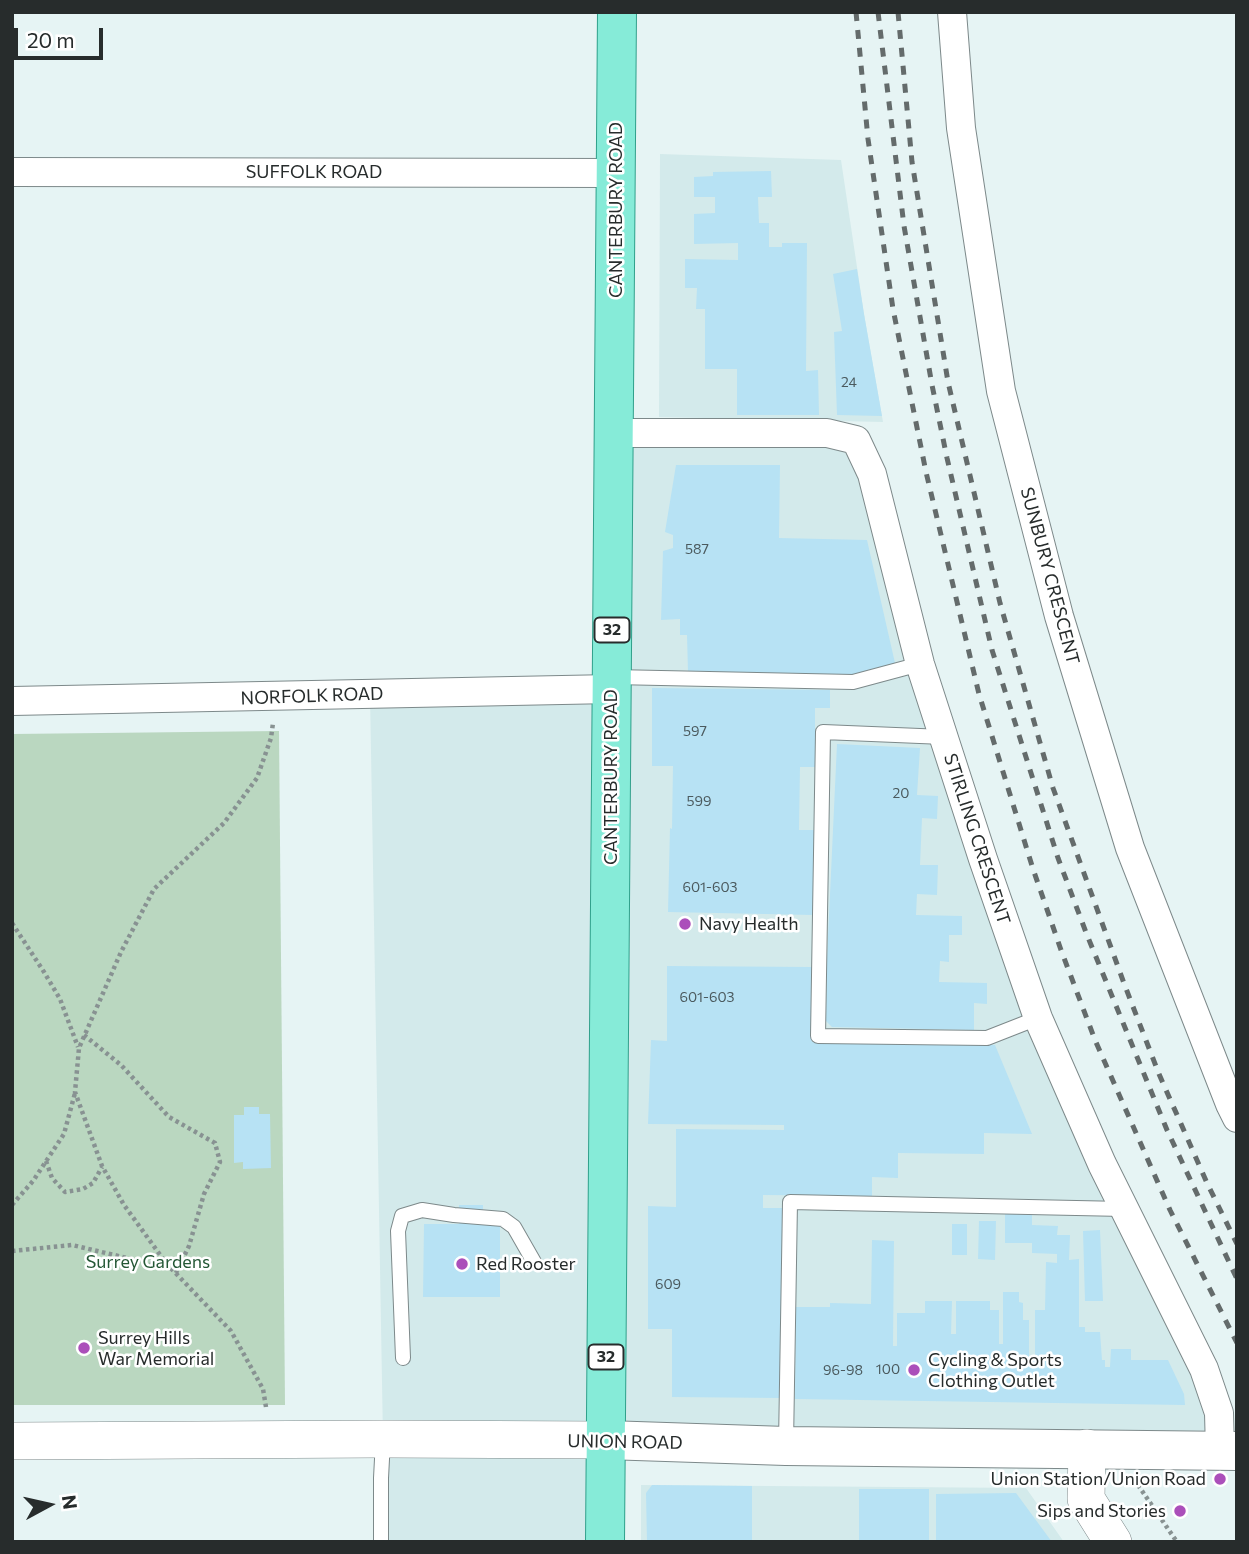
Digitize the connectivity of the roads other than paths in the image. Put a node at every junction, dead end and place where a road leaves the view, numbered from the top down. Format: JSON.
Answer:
{"nodes":[{"id":1,"x":617,"y":12,"type":"edge"},
{"id":2,"x":952,"y":12,"type":"edge"},
{"id":3,"x":12,"y":172,"type":"edge"},
{"id":4,"x":616,"y":173,"type":"junction"},
{"id":5,"x":614,"y":432,"type":"junction"},
{"id":6,"x":920,"y":664,"type":"junction"},
{"id":7,"x":612,"y":683,"type":"junction"},
{"id":8,"x":12,"y":701,"type":"edge"},
{"id":9,"x":943,"y":737,"type":"junction"},
{"id":10,"x":1038,"y":1018,"type":"junction"},
{"id":11,"x":1237,"y":1118,"type":"edge"},
{"id":12,"x":1124,"y":1209,"type":"junction"},
{"id":13,"x":534,"y":1262,"type":"dead end"},
{"id":14,"x":402,"y":1359,"type":"dead end"},
{"id":15,"x":383,"y":1439,"type":"junction"},
{"id":16,"x":606,"y":1440,"type":"junction"},
{"id":17,"x":12,"y":1441,"type":"edge"},
{"id":18,"x":786,"y":1446,"type":"junction"},
{"id":19,"x":1087,"y":1448,"type":"junction"},
{"id":20,"x":1228,"y":1451,"type":"edge"},
{"id":21,"x":381,"y":1542,"type":"edge"},
{"id":22,"x":605,"y":1542,"type":"edge"},
{"id":23,"x":1113,"y":1542,"type":"edge"}],
"edges":[{"from":1,"to":4,"type":"main road","name":"CANTERBURY ROAD","number":"32"},
{"from":2,"to":11,"type":"street","name":"SUNBURY CRESCENT"},
{"from":3,"to":4,"type":"street","name":"SUFFOLK ROAD"},
{"from":4,"to":5,"type":"main road","name":"CANTERBURY ROAD","number":"32"},
{"from":5,"to":6,"type":"street","name":"STIRLING CRESCENT"},
{"from":5,"to":7,"type":"main road","name":"CANTERBURY ROAD","number":"32"},
{"from":6,"to":7,"type":"lane"},
{"from":6,"to":9,"type":"street","name":"STIRLING CRESCENT"},
{"from":7,"to":8,"type":"street","name":"NORFOLK ROAD"},
{"from":7,"to":16,"type":"main road","name":"CANTERBURY ROAD","number":"32"},
{"from":9,"to":10,"type":"street","name":"STIRLING CRESCENT"},
{"from":9,"to":10,"type":"lane"},
{"from":10,"to":12,"type":"street","name":"STIRLING CRESCENT"},
{"from":12,"to":18,"type":"lane"},
{"from":12,"to":20,"type":"street","name":"STIRLING CRESCENT"},
{"from":13,"to":14,"type":"lane"},
{"from":15,"to":16,"type":"street","name":"UNION ROAD"},
{"from":15,"to":17,"type":"street","name":"UNION ROAD"},
{"from":15,"to":21,"type":"lane"},
{"from":16,"to":18,"type":"main road","name":"UNION ROAD"},
{"from":16,"to":22,"type":"main road","name":"CANTERBURY ROAD","number":"32"},
{"from":18,"to":19,"type":"main road","name":"UNION ROAD"},
{"from":19,"to":20,"type":"main road","name":"UNION ROAD"},
{"from":19,"to":23,"type":"street"}]}
